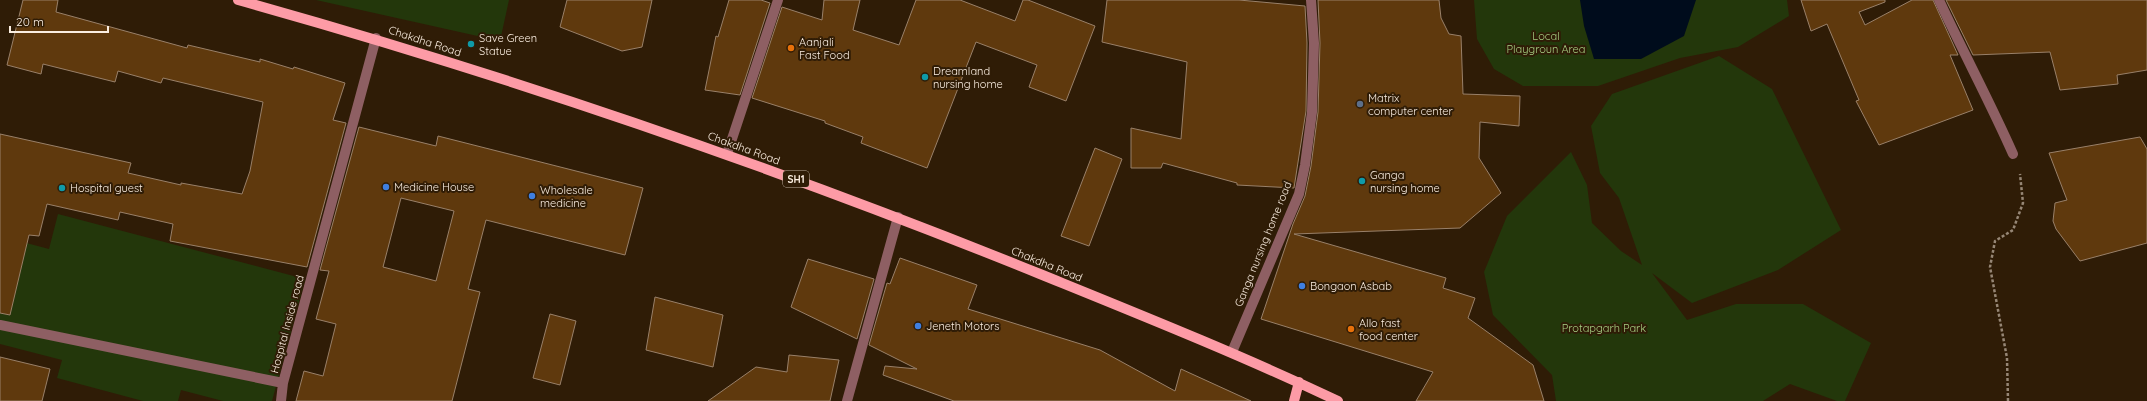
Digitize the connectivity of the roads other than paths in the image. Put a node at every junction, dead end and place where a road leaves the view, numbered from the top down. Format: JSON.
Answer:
{"nodes":[{"id":1,"x":238,"y":0,"type":"edge"},
{"id":2,"x":778,"y":0,"type":"edge"},
{"id":3,"x":1311,"y":0,"type":"edge"},
{"id":4,"x":1939,"y":0,"type":"edge"},
{"id":5,"x":376,"y":38,"type":"junction"},
{"id":6,"x":727,"y":154,"type":"junction"},
{"id":7,"x":2013,"y":154,"type":"road end"},
{"id":8,"x":898,"y":217,"type":"junction"},
{"id":9,"x":0,"y":325,"type":"edge"},
{"id":10,"x":1232,"y":352,"type":"junction"},
{"id":11,"x":1299,"y":382,"type":"junction"},
{"id":12,"x":283,"y":383,"type":"junction"},
{"id":13,"x":282,"y":401,"type":"edge"},
{"id":14,"x":847,"y":401,"type":"edge"},
{"id":15,"x":1294,"y":401,"type":"edge"},
{"id":16,"x":1338,"y":401,"type":"edge"}],
"edges":[{"from":1,"to":5,"type":"main road","name":"Chakdha Road","number":"SH1"},
{"from":2,"to":6,"type":"street"},
{"from":3,"to":10,"type":"street","name":"Ganga nursing home road"},
{"from":4,"to":7,"type":"street"},
{"from":5,"to":6,"type":"main road","name":"Chakdha Road","number":"SH1"},
{"from":5,"to":12,"type":"street","name":"Hospital Inside road"},
{"from":6,"to":8,"type":"main road","name":"Chakdha Road","number":"SH1"},
{"from":8,"to":10,"type":"main road","name":"Chakdha Road","number":"SH1"},
{"from":8,"to":14,"type":"street"},
{"from":9,"to":12,"type":"street","name":"Hospital Inside road"},
{"from":10,"to":11,"type":"main road","name":"Chakdha Road","number":"SH1"},
{"from":11,"to":15,"type":"main road"},
{"from":11,"to":16,"type":"main road","name":"Chakdha Road","number":"SH1"},
{"from":12,"to":13,"type":"street"}]}
